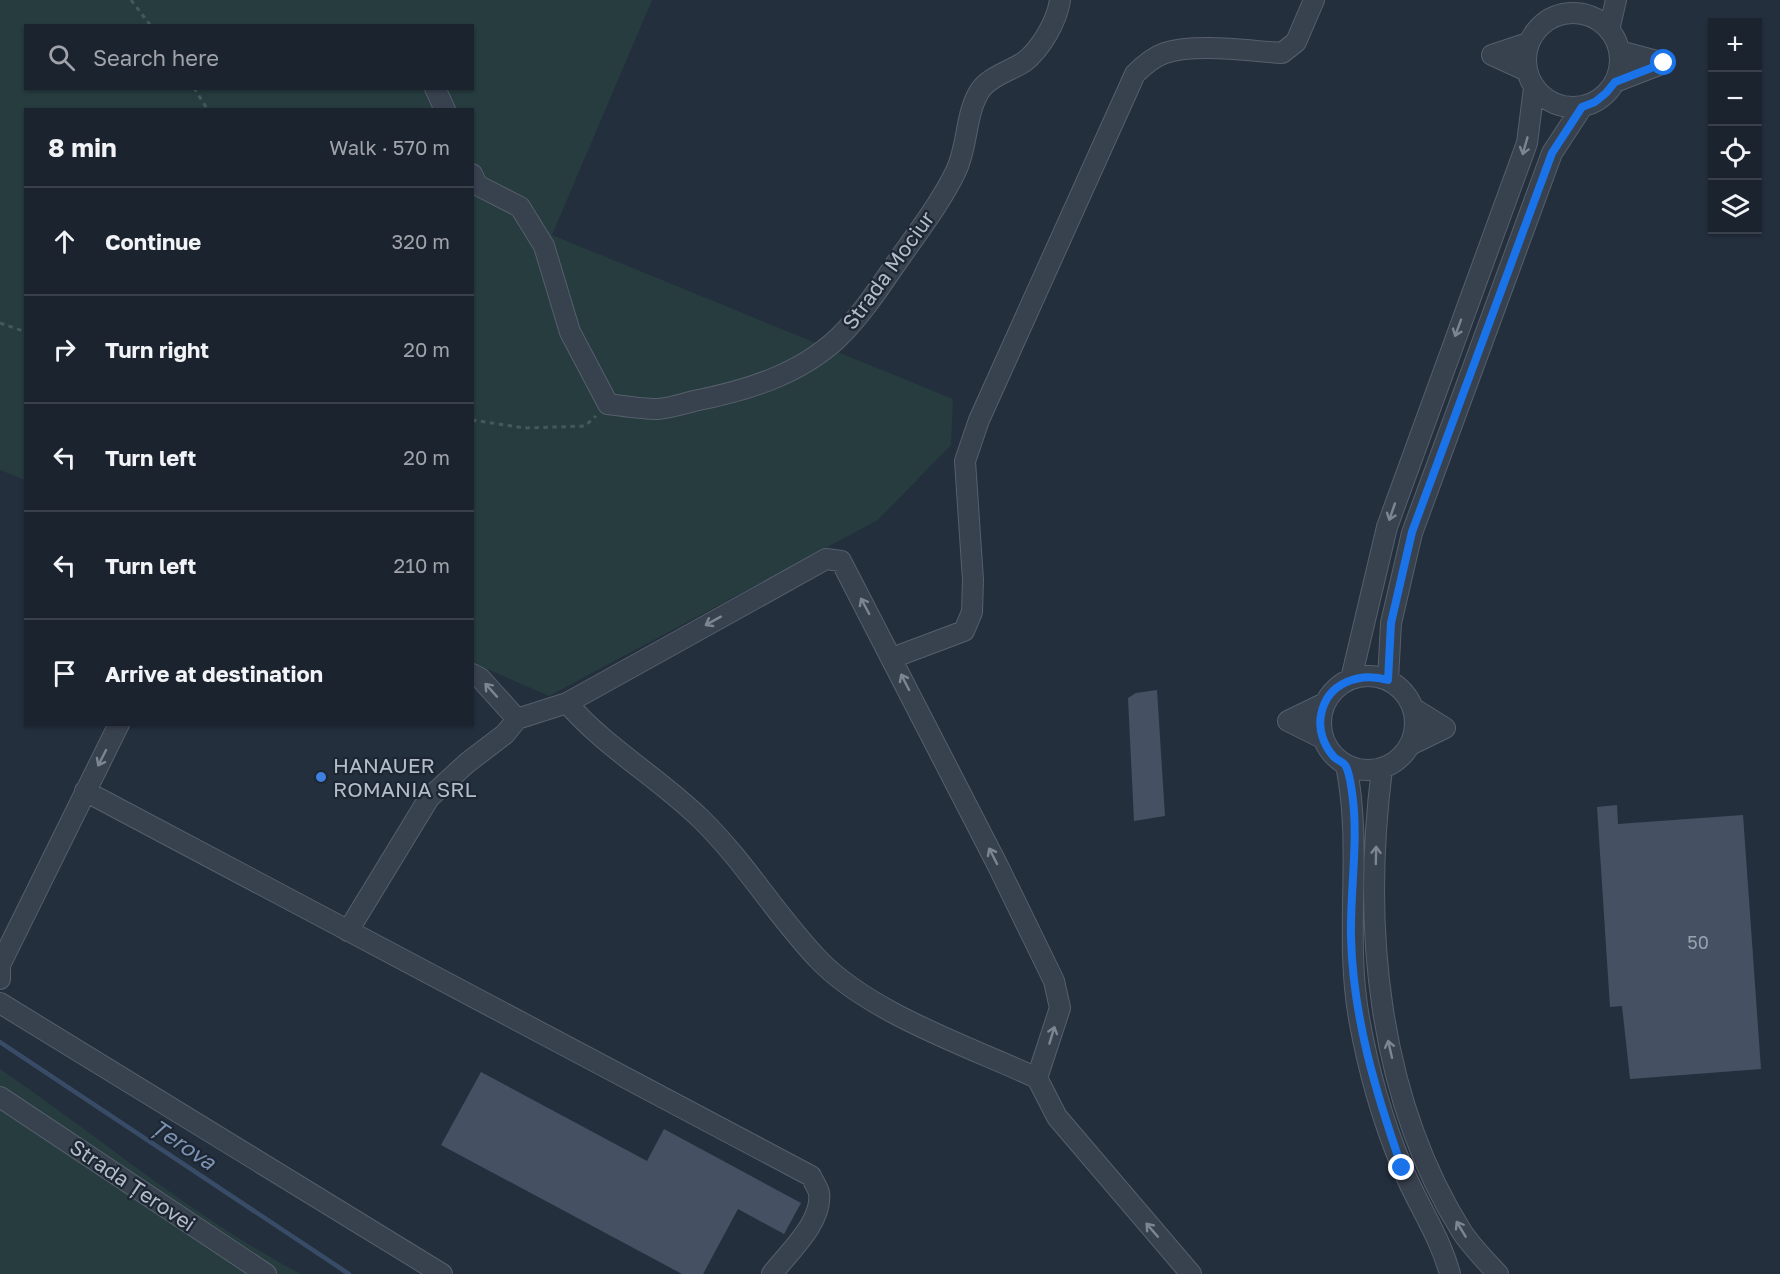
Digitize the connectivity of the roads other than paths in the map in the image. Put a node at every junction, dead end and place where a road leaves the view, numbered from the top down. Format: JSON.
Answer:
{"nodes":[{"id":1,"x":1060,"y":0,"type":"edge"},
{"id":2,"x":1314,"y":0,"type":"edge"},
{"id":3,"x":1616,"y":0,"type":"edge"},
{"id":4,"x":1574,"y":6,"type":"edge"},
{"id":5,"x":1609,"y":30,"type":"junction"},
{"id":6,"x":1528,"y":43,"type":"junction"},
{"id":7,"x":1619,"y":51,"type":"junction"},
{"id":8,"x":1530,"y":79,"type":"junction"},
{"id":9,"x":1615,"y":82,"type":"junction"},
{"id":10,"x":436,"y":90,"type":"edge"},
{"id":11,"x":1582,"y":107,"type":"junction"},
{"id":12,"x":444,"y":108,"type":"edge"},
{"id":13,"x":474,"y":178,"type":"edge"},
{"id":14,"x":892,"y":657,"type":"junction"},
{"id":15,"x":474,"y":675,"type":"edge"},
{"id":16,"x":1351,"y":679,"type":"junction"},
{"id":17,"x":1388,"y":680,"type":"junction"},
{"id":18,"x":567,"y":703,"type":"junction"},
{"id":19,"x":1325,"y":703,"type":"junction"},
{"id":20,"x":1413,"y":708,"type":"junction"},
{"id":21,"x":517,"y":718,"type":"junction"},
{"id":22,"x":118,"y":726,"type":"edge"},
{"id":23,"x":1323,"y":738,"type":"junction"},
{"id":24,"x":1410,"y":745,"type":"junction"},
{"id":25,"x":1346,"y":765,"type":"junction"},
{"id":26,"x":1382,"y":769,"type":"junction"},
{"id":27,"x":85,"y":791,"type":"junction"},
{"id":28,"x":348,"y":931,"type":"junction"},
{"id":29,"x":0,"y":965,"type":"edge"},
{"id":30,"x":0,"y":979,"type":"edge"},
{"id":31,"x":0,"y":1003,"type":"edge"},
{"id":32,"x":1037,"y":1078,"type":"junction"},
{"id":33,"x":0,"y":1097,"type":"edge"},
{"id":34,"x":266,"y":1274,"type":"edge"},
{"id":35,"x":442,"y":1274,"type":"edge"},
{"id":36,"x":772,"y":1274,"type":"edge"},
{"id":37,"x":1191,"y":1274,"type":"edge"},
{"id":38,"x":1450,"y":1274,"type":"edge"},
{"id":39,"x":1498,"y":1274,"type":"edge"}],
"edges":[{"from":1,"to":13,"type":"street","name":"Strada Mociur"},
{"from":2,"to":14,"type":"street"},
{"from":3,"to":5,"type":"street"},
{"from":4,"to":5,"type":"street"},
{"from":4,"to":6,"type":"street"},
{"from":5,"to":7,"type":"street"},
{"from":6,"to":8,"type":"street"},
{"from":6,"to":8,"type":"street"},
{"from":7,"to":9,"type":"street"},
{"from":7,"to":9,"type":"street"},
{"from":8,"to":11,"type":"street"},
{"from":8,"to":16,"type":"street","one_way":true},
{"from":9,"to":11,"type":"street"},
{"from":10,"to":12,"type":"street"},
{"from":11,"to":17,"type":"street"},
{"from":14,"to":18,"type":"street","one_way":true},
{"from":32,"to":14,"type":"street","one_way":true},
{"from":21,"to":15,"type":"street","one_way":true},
{"from":16,"to":17,"type":"street"},
{"from":16,"to":19,"type":"street"},
{"from":17,"to":20,"type":"street"},
{"from":18,"to":21,"type":"street"},
{"from":18,"to":32,"type":"street"},
{"from":19,"to":23,"type":"street"},
{"from":19,"to":23,"type":"street"},
{"from":20,"to":24,"type":"street"},
{"from":20,"to":24,"type":"street"},
{"from":21,"to":28,"type":"street"},
{"from":22,"to":27,"type":"street","one_way":true},
{"from":23,"to":25,"type":"street"},
{"from":24,"to":26,"type":"street"},
{"from":25,"to":26,"type":"street"},
{"from":25,"to":38,"type":"street"},
{"from":39,"to":26,"type":"street","one_way":true},
{"from":27,"to":28,"type":"street"},
{"from":27,"to":29,"type":"street"},
{"from":28,"to":36,"type":"street"},
{"from":29,"to":30,"type":"street"},
{"from":31,"to":35,"type":"street"},
{"from":37,"to":32,"type":"street","one_way":true},
{"from":33,"to":34,"type":"street","name":"Strada Țerovei"}]}
